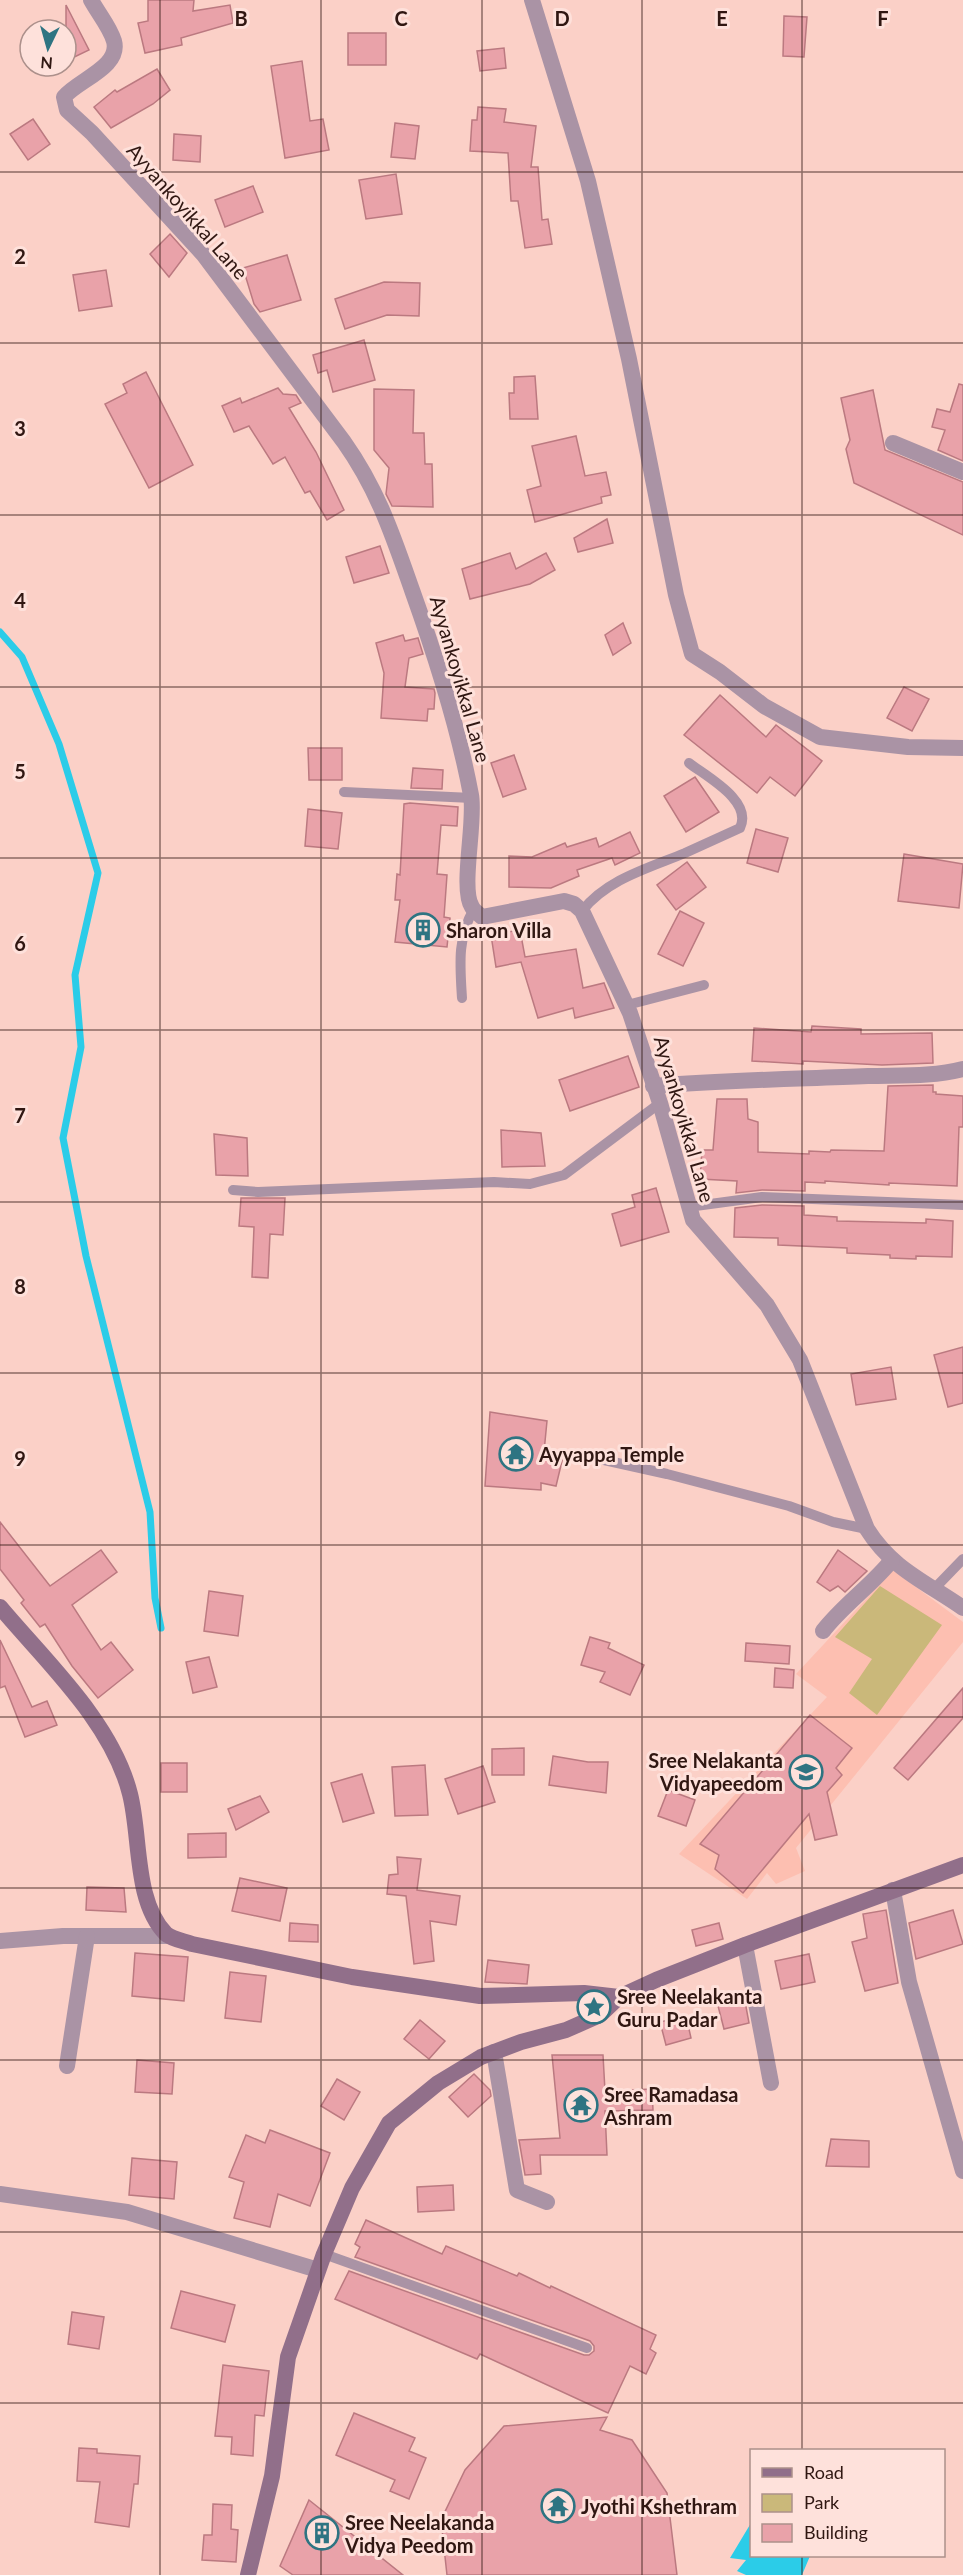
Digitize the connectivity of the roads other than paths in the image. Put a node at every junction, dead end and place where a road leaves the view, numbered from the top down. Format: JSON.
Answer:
{"nodes":[{"id":1,"x":91,"y":0,"type":"edge"},
{"id":2,"x":532,"y":0,"type":"edge"},
{"id":3,"x":893,"y":443,"type":"dead end"},
{"id":4,"x":963,"y":472,"type":"edge"},
{"id":5,"x":963,"y":748,"type":"edge"},
{"id":6,"x":689,"y":763,"type":"dead end"},
{"id":7,"x":344,"y":792,"type":"dead end"},
{"id":8,"x":472,"y":798,"type":"junction"},
{"id":9,"x":474,"y":909,"type":"junction"},
{"id":10,"x":582,"y":911,"type":"junction"},
{"id":11,"x":704,"y":985,"type":"dead end"},
{"id":12,"x":462,"y":998,"type":"dead end"},
{"id":13,"x":627,"y":1005,"type":"junction"},
{"id":14,"x":963,"y":1069,"type":"edge"},
{"id":15,"x":653,"y":1086,"type":"junction"},
{"id":16,"x":660,"y":1103,"type":"junction"},
{"id":17,"x":232,"y":1190,"type":"dead end"},
{"id":18,"x":963,"y":1205,"type":"edge"},
{"id":19,"x":688,"y":1207,"type":"junction"},
{"id":20,"x":577,"y":1454,"type":"dead end"},
{"id":21,"x":867,"y":1529,"type":"junction"},
{"id":22,"x":963,"y":1559,"type":"edge"},
{"id":23,"x":892,"y":1560,"type":"junction"},
{"id":24,"x":934,"y":1589,"type":"junction"},
{"id":25,"x":0,"y":1607,"type":"edge"},
{"id":26,"x":963,"y":1608,"type":"edge"},
{"id":27,"x":822,"y":1631,"type":"dead end"},
{"id":28,"x":963,"y":1865,"type":"edge"},
{"id":29,"x":892,"y":1890,"type":"junction"},
{"id":30,"x":87,"y":1936,"type":"junction"},
{"id":31,"x":168,"y":1936,"type":"junction"},
{"id":32,"x":0,"y":1941,"type":"edge"},
{"id":33,"x":746,"y":1945,"type":"junction"},
{"id":34,"x":619,"y":1997,"type":"junction"},
{"id":35,"x":494,"y":2052,"type":"junction"},
{"id":36,"x":67,"y":2066,"type":"dead end"},
{"id":37,"x":771,"y":2083,"type":"dead end"},
{"id":38,"x":963,"y":2171,"type":"edge"},
{"id":39,"x":0,"y":2194,"type":"edge"},
{"id":40,"x":547,"y":2202,"type":"dead end"},
{"id":41,"x":321,"y":2262,"type":"junction"},
{"id":42,"x":587,"y":2348,"type":"dead end"},
{"id":43,"x":248,"y":2575,"type":"edge"}],
"edges":[{"from":1,"to":8,"type":"street","name":"Ayyankoyikkal Lane"},
{"from":2,"to":5,"type":"street"},
{"from":3,"to":4,"type":"street"},
{"from":6,"to":10,"type":"lane"},
{"from":7,"to":8,"type":"lane"},
{"from":8,"to":9,"type":"street","name":"Ayyankoyikkal Lane"},
{"from":9,"to":10,"type":"street"},
{"from":9,"to":12,"type":"lane"},
{"from":10,"to":13,"type":"street","name":"Ayyankoyikkal Lane"},
{"from":11,"to":13,"type":"lane"},
{"from":13,"to":15,"type":"street","name":"Ayyankoyikkal Lane"},
{"from":14,"to":15,"type":"street"},
{"from":15,"to":16,"type":"street","name":"Ayyankoyikkal Lane"},
{"from":16,"to":17,"type":"lane"},
{"from":16,"to":19,"type":"street","name":"Ayyankoyikkal Lane"},
{"from":18,"to":19,"type":"lane"},
{"from":19,"to":21,"type":"street","name":"Ayyankoyikkal Lane"},
{"from":20,"to":21,"type":"lane"},
{"from":21,"to":23,"type":"street","name":"Ayyankoyikkal Lane"},
{"from":22,"to":24,"type":"lane"},
{"from":23,"to":24,"type":"street","name":"Ayyankoyikkal Lane"},
{"from":23,"to":27,"type":"street"},
{"from":24,"to":26,"type":"street","name":"Ayyankoyikkal Lane"},
{"from":25,"to":31,"type":"main road"},
{"from":28,"to":29,"type":"main road"},
{"from":29,"to":33,"type":"main road"},
{"from":29,"to":38,"type":"street"},
{"from":30,"to":31,"type":"street"},
{"from":30,"to":32,"type":"street"},
{"from":30,"to":36,"type":"street"},
{"from":31,"to":34,"type":"main road"},
{"from":33,"to":34,"type":"main road"},
{"from":33,"to":37,"type":"street"},
{"from":34,"to":35,"type":"main road"},
{"from":35,"to":40,"type":"street"},
{"from":35,"to":41,"type":"main road"},
{"from":39,"to":41,"type":"street"},
{"from":41,"to":42,"type":"lane"},
{"from":41,"to":43,"type":"main road"}]}
